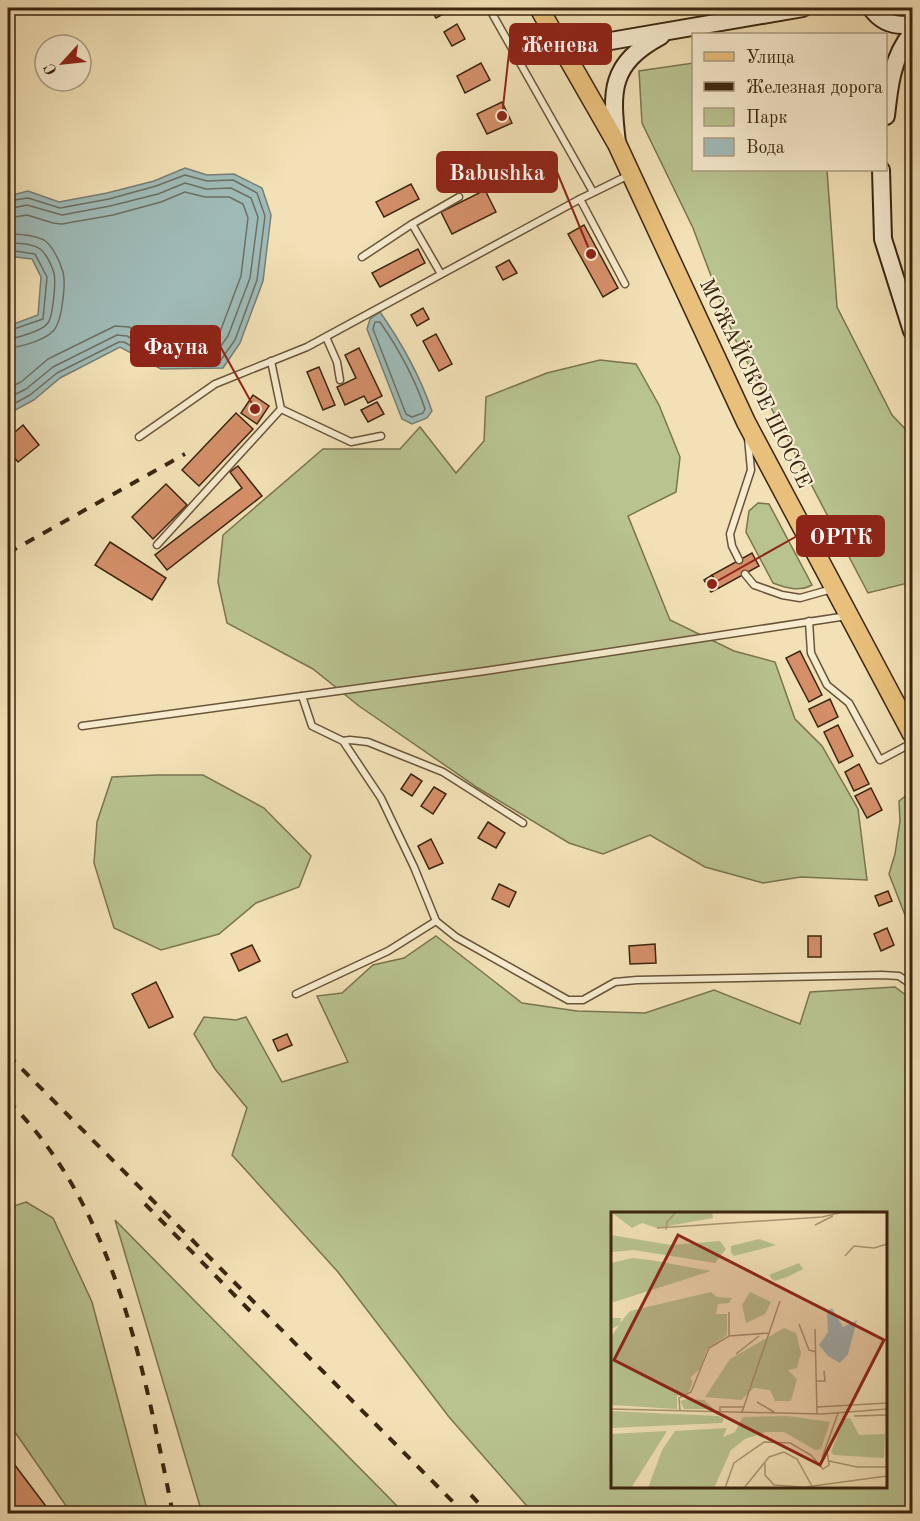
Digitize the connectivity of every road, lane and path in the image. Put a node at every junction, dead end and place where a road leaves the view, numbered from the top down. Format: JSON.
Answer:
{"nodes":[{"id":1,"x":489,"y":8,"type":"edge"},
{"id":2,"x":539,"y":8,"type":"edge"},
{"id":3,"x":803,"y":8,"type":"edge"},
{"id":4,"x":868,"y":8,"type":"edge"},
{"id":5,"x":912,"y":24,"type":"edge"},
{"id":6,"x":672,"y":30,"type":"junction"},
{"id":7,"x":912,"y":33,"type":"edge"},
{"id":8,"x":564,"y":49,"type":"junction"},
{"id":9,"x":887,"y":103,"type":"edge"},
{"id":10,"x":617,"y":144,"type":"junction"},
{"id":11,"x":882,"y":171,"type":"edge"},
{"id":12,"x":632,"y":173,"type":"junction"},
{"id":13,"x":593,"y":192,"type":"junction"},
{"id":14,"x":459,"y":197,"type":"dead end"},
{"id":15,"x":580,"y":199,"type":"junction"},
{"id":16,"x":412,"y":224,"type":"junction"},
{"id":17,"x":362,"y":257,"type":"dead end"},
{"id":18,"x":441,"y":274,"type":"junction"},
{"id":19,"x":626,"y":284,"type":"dead end"},
{"id":20,"x":912,"y":331,"type":"edge"},
{"id":21,"x":326,"y":337,"type":"junction"},
{"id":22,"x":271,"y":361,"type":"junction"},
{"id":23,"x":340,"y":380,"type":"dead end"},
{"id":24,"x":281,"y":409,"type":"junction"},
{"id":25,"x":746,"y":422,"type":"junction"},
{"id":26,"x":381,"y":436,"type":"dead end"},
{"id":27,"x":139,"y":437,"type":"dead end"},
{"id":28,"x":157,"y":544,"type":"dead end"},
{"id":29,"x":739,"y":560,"type":"dead end"},
{"id":30,"x":745,"y":574,"type":"dead end"},
{"id":31,"x":836,"y":588,"type":"junction"},
{"id":32,"x":850,"y":615,"type":"junction"},
{"id":33,"x":809,"y":621,"type":"junction"},
{"id":34,"x":302,"y":696,"type":"junction"},
{"id":35,"x":82,"y":726,"type":"dead end"},
{"id":36,"x":912,"y":734,"type":"edge"},
{"id":37,"x":343,"y":741,"type":"junction"},
{"id":38,"x":912,"y":743,"type":"edge"},
{"id":39,"x":523,"y":823,"type":"dead end"},
{"id":40,"x":436,"y":921,"type":"junction"},
{"id":41,"x":912,"y":985,"type":"edge"},
{"id":42,"x":296,"y":994,"type":"dead end"}],
"edges":[{"from":1,"to":13,"type":"lane"},
{"from":2,"to":8,"type":"main road","name":"МОЖАЙСКОЕ ШОССЕ"},
{"from":3,"to":6,"type":"main road"},
{"from":4,"to":5,"type":"main road"},
{"from":6,"to":8,"type":"main road"},
{"from":6,"to":10,"type":"main road"},
{"from":7,"to":9,"type":"main road"},
{"from":8,"to":10,"type":"main road","name":"МОЖАЙСКОЕ ШОССЕ"},
{"from":10,"to":12,"type":"main road","name":"МОЖАЙСКОЕ ШОССЕ"},
{"from":11,"to":20,"type":"main road"},
{"from":12,"to":13,"type":"lane"},
{"from":12,"to":25,"type":"main road","name":"МОЖАЙСКОЕ ШОССЕ"},
{"from":13,"to":15,"type":"lane"},
{"from":14,"to":16,"type":"lane"},
{"from":15,"to":18,"type":"lane"},
{"from":15,"to":19,"type":"lane"},
{"from":16,"to":17,"type":"lane"},
{"from":16,"to":18,"type":"lane"},
{"from":18,"to":21,"type":"lane"},
{"from":21,"to":22,"type":"lane"},
{"from":21,"to":23,"type":"lane"},
{"from":22,"to":24,"type":"lane"},
{"from":22,"to":27,"type":"lane"},
{"from":24,"to":26,"type":"lane"},
{"from":24,"to":28,"type":"lane"},
{"from":25,"to":29,"type":"lane"},
{"from":25,"to":31,"type":"main road","name":"МОЖАЙСКОЕ ШОССЕ"},
{"from":30,"to":31,"type":"lane"},
{"from":31,"to":32,"type":"main road","name":"МОЖАЙСКОЕ ШОССЕ"},
{"from":32,"to":33,"type":"lane"},
{"from":32,"to":36,"type":"main road","name":"МОЖАЙСКОЕ ШОССЕ"},
{"from":33,"to":34,"type":"lane"},
{"from":33,"to":38,"type":"lane"},
{"from":34,"to":35,"type":"lane"},
{"from":34,"to":37,"type":"lane"},
{"from":37,"to":39,"type":"lane"},
{"from":37,"to":40,"type":"lane"},
{"from":40,"to":41,"type":"lane"},
{"from":40,"to":42,"type":"lane"}]}
